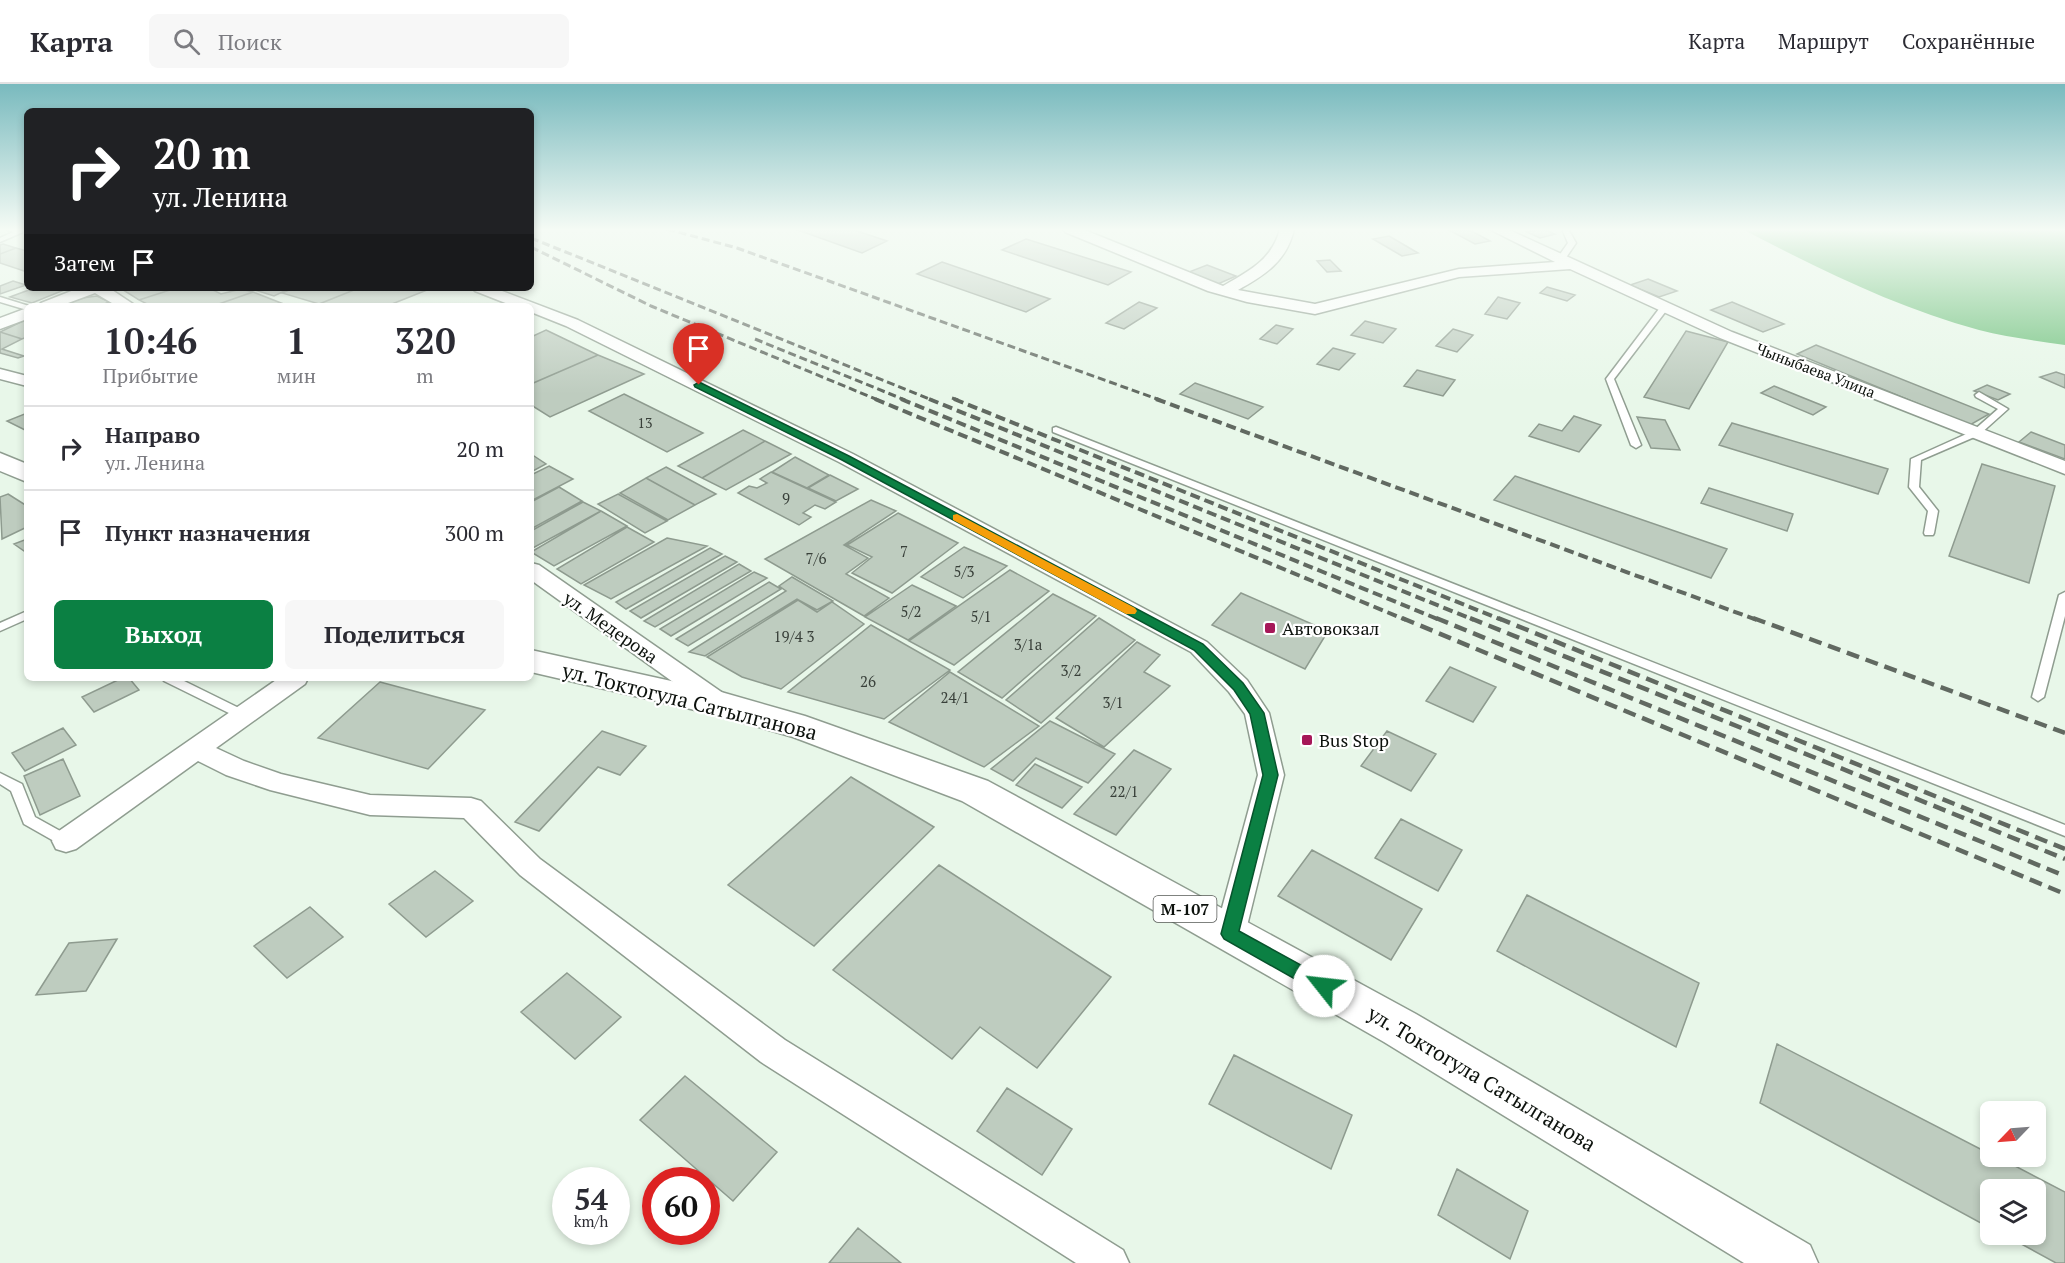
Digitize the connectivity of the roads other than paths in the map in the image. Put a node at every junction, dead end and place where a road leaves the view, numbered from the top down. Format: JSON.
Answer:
{"nodes":[{"id":1,"x":1208,"y":284,"type":"edge"},
{"id":2,"x":1237,"y":284,"type":"edge"},
{"id":3,"x":1415,"y":284,"type":"edge"},
{"id":4,"x":1614,"y":284,"type":"edge"},
{"id":5,"x":85,"y":291,"type":"edge"},
{"id":6,"x":103,"y":291,"type":"edge"},
{"id":7,"x":488,"y":291,"type":"edge"},
{"id":8,"x":1225,"y":291,"type":"junction"},
{"id":9,"x":0,"y":299,"type":"edge"},
{"id":10,"x":54,"y":303,"type":"edge"},
{"id":11,"x":123,"y":303,"type":"edge"},
{"id":12,"x":519,"y":303,"type":"edge"},
{"id":13,"x":24,"y":307,"type":"edge"},
{"id":14,"x":1665,"y":307,"type":"junction"},
{"id":15,"x":534,"y":309,"type":"edge"},
{"id":16,"x":24,"y":315,"type":"edge"},
{"id":17,"x":0,"y":324,"type":"edge"},
{"id":18,"x":0,"y":374,"type":"edge"},
{"id":19,"x":24,"y":380,"type":"edge"},
{"id":20,"x":1979,"y":395,"type":"dead end"},
{"id":21,"x":1056,"y":430,"type":"dead end"},
{"id":22,"x":1976,"y":433,"type":"junction"},
{"id":23,"x":1636,"y":445,"type":"dead end"},
{"id":24,"x":0,"y":461,"type":"edge"},
{"id":25,"x":2065,"y":468,"type":"edge"},
{"id":26,"x":24,"y":473,"type":"edge"},
{"id":27,"x":1929,"y":533,"type":"dead end"},
{"id":28,"x":534,"y":572,"type":"edge"},
{"id":29,"x":2065,"y":595,"type":"edge"},
{"id":30,"x":24,"y":616,"type":"edge"},
{"id":31,"x":0,"y":627,"type":"edge"},
{"id":32,"x":534,"y":662,"type":"edge"},
{"id":33,"x":174,"y":681,"type":"edge"},
{"id":34,"x":292,"y":681,"type":"edge"},
{"id":35,"x":2038,"y":697,"type":"dead end"},
{"id":36,"x":721,"y":704,"type":"junction"},
{"id":37,"x":243,"y":716,"type":"junction"},
{"id":38,"x":196,"y":749,"type":"junction"},
{"id":39,"x":0,"y":778,"type":"edge"},
{"id":40,"x":2065,"y":831,"type":"edge"},
{"id":41,"x":66,"y":841,"type":"joint"},
{"id":42,"x":1230,"y":934,"type":"junction"},
{"id":43,"x":1110,"y":1263,"type":"edge"},
{"id":44,"x":1792,"y":1263,"type":"edge"}],
"edges":[{"from":1,"to":8,"type":"street"},
{"from":2,"to":8,"type":"street"},
{"from":3,"to":8,"type":"street"},
{"from":4,"to":14,"type":"street","name":"Чыныбаева Улица"},
{"from":5,"to":10,"type":"street"},
{"from":6,"to":11,"type":"street"},
{"from":7,"to":12,"type":"street"},
{"from":9,"to":13,"type":"lane"},
{"from":14,"to":22,"type":"street","name":"Чыныбаева Улица"},
{"from":14,"to":23,"type":"lane"},
{"from":15,"to":42,"type":"street"},
{"from":16,"to":17,"type":"street"},
{"from":18,"to":19,"type":"street"},
{"from":20,"to":22,"type":"lane"},
{"from":21,"to":40,"type":"lane"},
{"from":22,"to":25,"type":"street","name":"Чыныбаева Улица"},
{"from":22,"to":27,"type":"lane"},
{"from":24,"to":26,"type":"main road"},
{"from":28,"to":36,"type":"street","name":"ул. Медерова"},
{"from":29,"to":35,"type":"lane"},
{"from":30,"to":31,"type":"lane"},
{"from":32,"to":36,"type":"main road","name":"ул. Токтогула Сатылганова","number":"М-107"},
{"from":33,"to":37,"type":"lane"},
{"from":34,"to":37,"type":"street"},
{"from":36,"to":42,"type":"main road","name":"ул. Токтогула Сатылганова","number":"М-107"},
{"from":37,"to":38,"type":"street"},
{"from":38,"to":41,"type":"street"},
{"from":38,"to":43,"type":"street"},
{"from":39,"to":41,"type":"lane"},
{"from":42,"to":44,"type":"main road","name":"ул. Токтогула Сатылганова","number":"М-107"}]}
